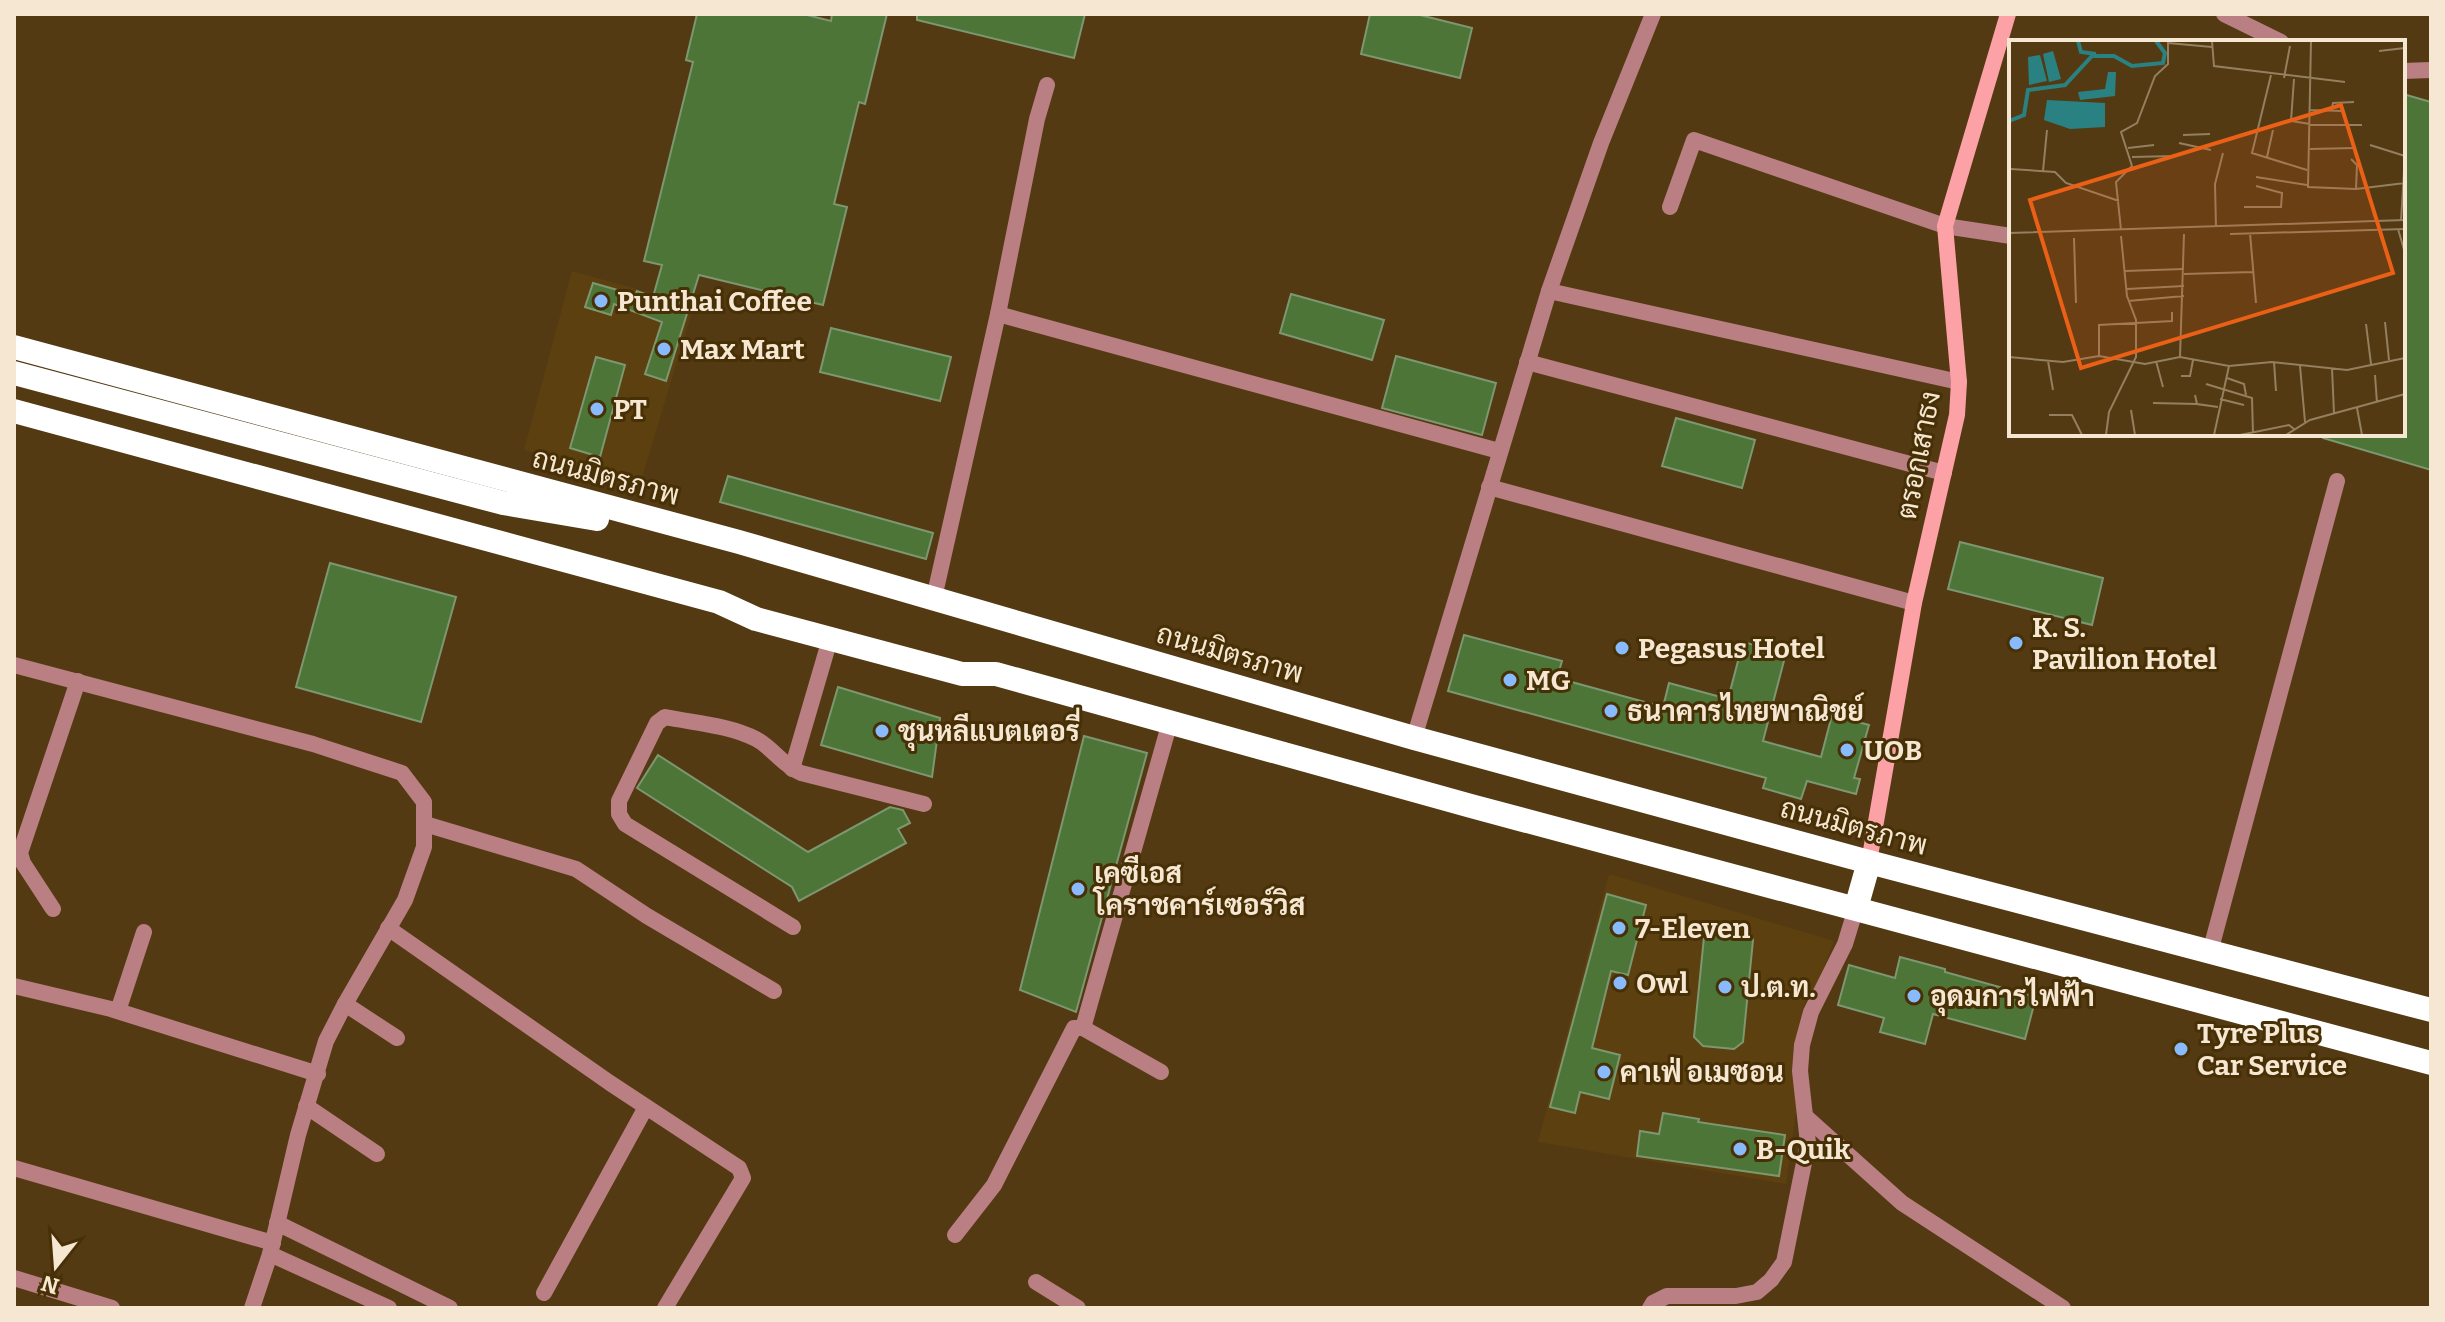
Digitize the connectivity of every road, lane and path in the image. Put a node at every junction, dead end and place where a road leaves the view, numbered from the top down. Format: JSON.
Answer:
{"nodes":[{"id":1,"x":1653,"y":14,"type":"edge"},
{"id":2,"x":2008,"y":14,"type":"edge"},
{"id":3,"x":2224,"y":14,"type":"edge"},
{"id":4,"x":2277,"y":40,"type":"edge"},
{"id":5,"x":2431,"y":70,"type":"edge"},
{"id":6,"x":2405,"y":71,"type":"edge"},
{"id":7,"x":1047,"y":85,"type":"dead end"},
{"id":8,"x":1670,"y":207,"type":"dead end"},
{"id":9,"x":1945,"y":226,"type":"junction"},
{"id":10,"x":2009,"y":236,"type":"edge"},
{"id":11,"x":1549,"y":291,"type":"junction"},
{"id":12,"x":998,"y":314,"type":"junction"},
{"id":13,"x":14,"y":347,"type":"edge"},
{"id":14,"x":1527,"y":362,"type":"junction"},
{"id":15,"x":14,"y":373,"type":"edge"},
{"id":16,"x":1959,"y":382,"type":"junction"},
{"id":17,"x":14,"y":411,"type":"edge"},
{"id":18,"x":1499,"y":451,"type":"junction"},
{"id":19,"x":1944,"y":473,"type":"junction"},
{"id":20,"x":2337,"y":481,"type":"dead end"},
{"id":21,"x":1489,"y":487,"type":"junction"},
{"id":22,"x":739,"y":542,"type":"junction"},
{"id":23,"x":934,"y":598,"type":"junction"},
{"id":24,"x":1914,"y":603,"type":"junction"},
{"id":25,"x":830,"y":639,"type":"junction"},
{"id":26,"x":14,"y":665,"type":"edge"},
{"id":27,"x":78,"y":681,"type":"junction"},
{"id":28,"x":1170,"y":722,"type":"junction"},
{"id":29,"x":1414,"y":738,"type":"junction"},
{"id":30,"x":792,"y":769,"type":"junction"},
{"id":31,"x":924,"y":804,"type":"dead end"},
{"id":32,"x":425,"y":824,"type":"junction"},
{"id":33,"x":1869,"y":862,"type":"junction"},
{"id":34,"x":1856,"y":908,"type":"junction"},
{"id":35,"x":53,"y":909,"type":"dead end"},
{"id":36,"x":793,"y":927,"type":"dead end"},
{"id":37,"x":388,"y":928,"type":"junction"},
{"id":38,"x":144,"y":932,"type":"dead end"},
{"id":39,"x":2210,"y":952,"type":"junction"},
{"id":40,"x":14,"y":986,"type":"edge"},
{"id":41,"x":774,"y":991,"type":"dead end"},
{"id":42,"x":345,"y":1004,"type":"junction"},
{"id":43,"x":2431,"y":1010,"type":"edge"},
{"id":44,"x":118,"y":1011,"type":"junction"},
{"id":45,"x":1083,"y":1028,"type":"junction"},
{"id":46,"x":397,"y":1038,"type":"dead end"},
{"id":47,"x":2431,"y":1063,"type":"edge"},
{"id":48,"x":1161,"y":1072,"type":"dead end"},
{"id":49,"x":318,"y":1074,"type":"junction"},
{"id":50,"x":306,"y":1106,"type":"junction"},
{"id":51,"x":646,"y":1107,"type":"junction"},
{"id":52,"x":1806,"y":1117,"type":"junction"},
{"id":53,"x":377,"y":1154,"type":"dead end"},
{"id":54,"x":14,"y":1168,"type":"edge"},
{"id":55,"x":277,"y":1223,"type":"junction"},
{"id":56,"x":955,"y":1235,"type":"dead end"},
{"id":57,"x":271,"y":1249,"type":"junction"},
{"id":58,"x":331,"y":1250,"type":"junction"},
{"id":59,"x":320,"y":1277,"type":"junction"},
{"id":60,"x":14,"y":1278,"type":"edge"},
{"id":61,"x":1036,"y":1282,"type":"dead end"},
{"id":62,"x":544,"y":1293,"type":"dead end"},
{"id":63,"x":85,"y":1305,"type":"edge"},
{"id":64,"x":112,"y":1308,"type":"edge"},
{"id":65,"x":252,"y":1308,"type":"edge"},
{"id":66,"x":389,"y":1308,"type":"edge"},
{"id":67,"x":450,"y":1308,"type":"edge"},
{"id":68,"x":665,"y":1308,"type":"edge"},
{"id":69,"x":1078,"y":1308,"type":"edge"},
{"id":70,"x":1650,"y":1308,"type":"edge"},
{"id":71,"x":2063,"y":1308,"type":"edge"}],
"edges":[{"from":1,"to":11,"type":"street"},
{"from":2,"to":9,"type":"street","name":"ตรอกเสาธง"},
{"from":3,"to":4,"type":"street"},
{"from":5,"to":6,"type":"street"},
{"from":7,"to":12,"type":"street"},
{"from":8,"to":9,"type":"street"},
{"from":9,"to":10,"type":"street"},
{"from":9,"to":16,"type":"street","name":"ตรอกเสาธง"},
{"from":11,"to":14,"type":"street"},
{"from":11,"to":16,"type":"street"},
{"from":12,"to":18,"type":"street"},
{"from":12,"to":23,"type":"street"},
{"from":13,"to":22,"type":"highway","name":"ถนนมิตรภาพ"},
{"from":14,"to":18,"type":"street"},
{"from":14,"to":19,"type":"street"},
{"from":15,"to":22,"type":"highway"},
{"from":16,"to":19,"type":"street","name":"ตรอกเสาธง"},
{"from":17,"to":25,"type":"highway"},
{"from":18,"to":21,"type":"street"},
{"from":19,"to":24,"type":"street","name":"ตรอกเสาธง"},
{"from":20,"to":39,"type":"street"},
{"from":21,"to":24,"type":"street"},
{"from":21,"to":29,"type":"street"},
{"from":22,"to":23,"type":"highway","name":"ถนนมิตรภาพ"},
{"from":23,"to":29,"type":"highway","name":"ถนนมิตรภาพ"},
{"from":24,"to":33,"type":"street","name":"ตรอกเสาธง"},
{"from":25,"to":28,"type":"highway"},
{"from":25,"to":30,"type":"street"},
{"from":26,"to":27,"type":"street"},
{"from":27,"to":32,"type":"street"},
{"from":27,"to":35,"type":"street"},
{"from":28,"to":34,"type":"highway"},
{"from":28,"to":45,"type":"street"},
{"from":29,"to":33,"type":"highway","name":"ถนนมิตรภาพ"},
{"from":30,"to":31,"type":"street"},
{"from":30,"to":36,"type":"street"},
{"from":32,"to":37,"type":"street"},
{"from":32,"to":41,"type":"street"},
{"from":33,"to":34,"type":"highway"},
{"from":33,"to":39,"type":"highway","name":"ถนนมิตรภาพ"},
{"from":34,"to":47,"type":"highway"},
{"from":34,"to":52,"type":"street"},
{"from":37,"to":42,"type":"street"},
{"from":37,"to":51,"type":"street"},
{"from":38,"to":44,"type":"street"},
{"from":39,"to":43,"type":"highway","name":"ถนนมิตรภาพ"},
{"from":40,"to":44,"type":"street"},
{"from":42,"to":46,"type":"street"},
{"from":42,"to":49,"type":"street"},
{"from":44,"to":49,"type":"street"},
{"from":45,"to":48,"type":"street"},
{"from":45,"to":56,"type":"street"},
{"from":49,"to":50,"type":"street"},
{"from":50,"to":53,"type":"street"},
{"from":50,"to":55,"type":"street"},
{"from":51,"to":62,"type":"street"},
{"from":51,"to":68,"type":"street"},
{"from":52,"to":70,"type":"street"},
{"from":52,"to":71,"type":"street"},
{"from":54,"to":57,"type":"street"},
{"from":55,"to":57,"type":"street"},
{"from":55,"to":58,"type":"street"},
{"from":57,"to":59,"type":"street"},
{"from":57,"to":65,"type":"street"},
{"from":58,"to":59,"type":"street"},
{"from":58,"to":67,"type":"street"},
{"from":59,"to":66,"type":"street"},
{"from":60,"to":63,"type":"street"},
{"from":61,"to":69,"type":"street"},
{"from":63,"to":64,"type":"street"}]}
